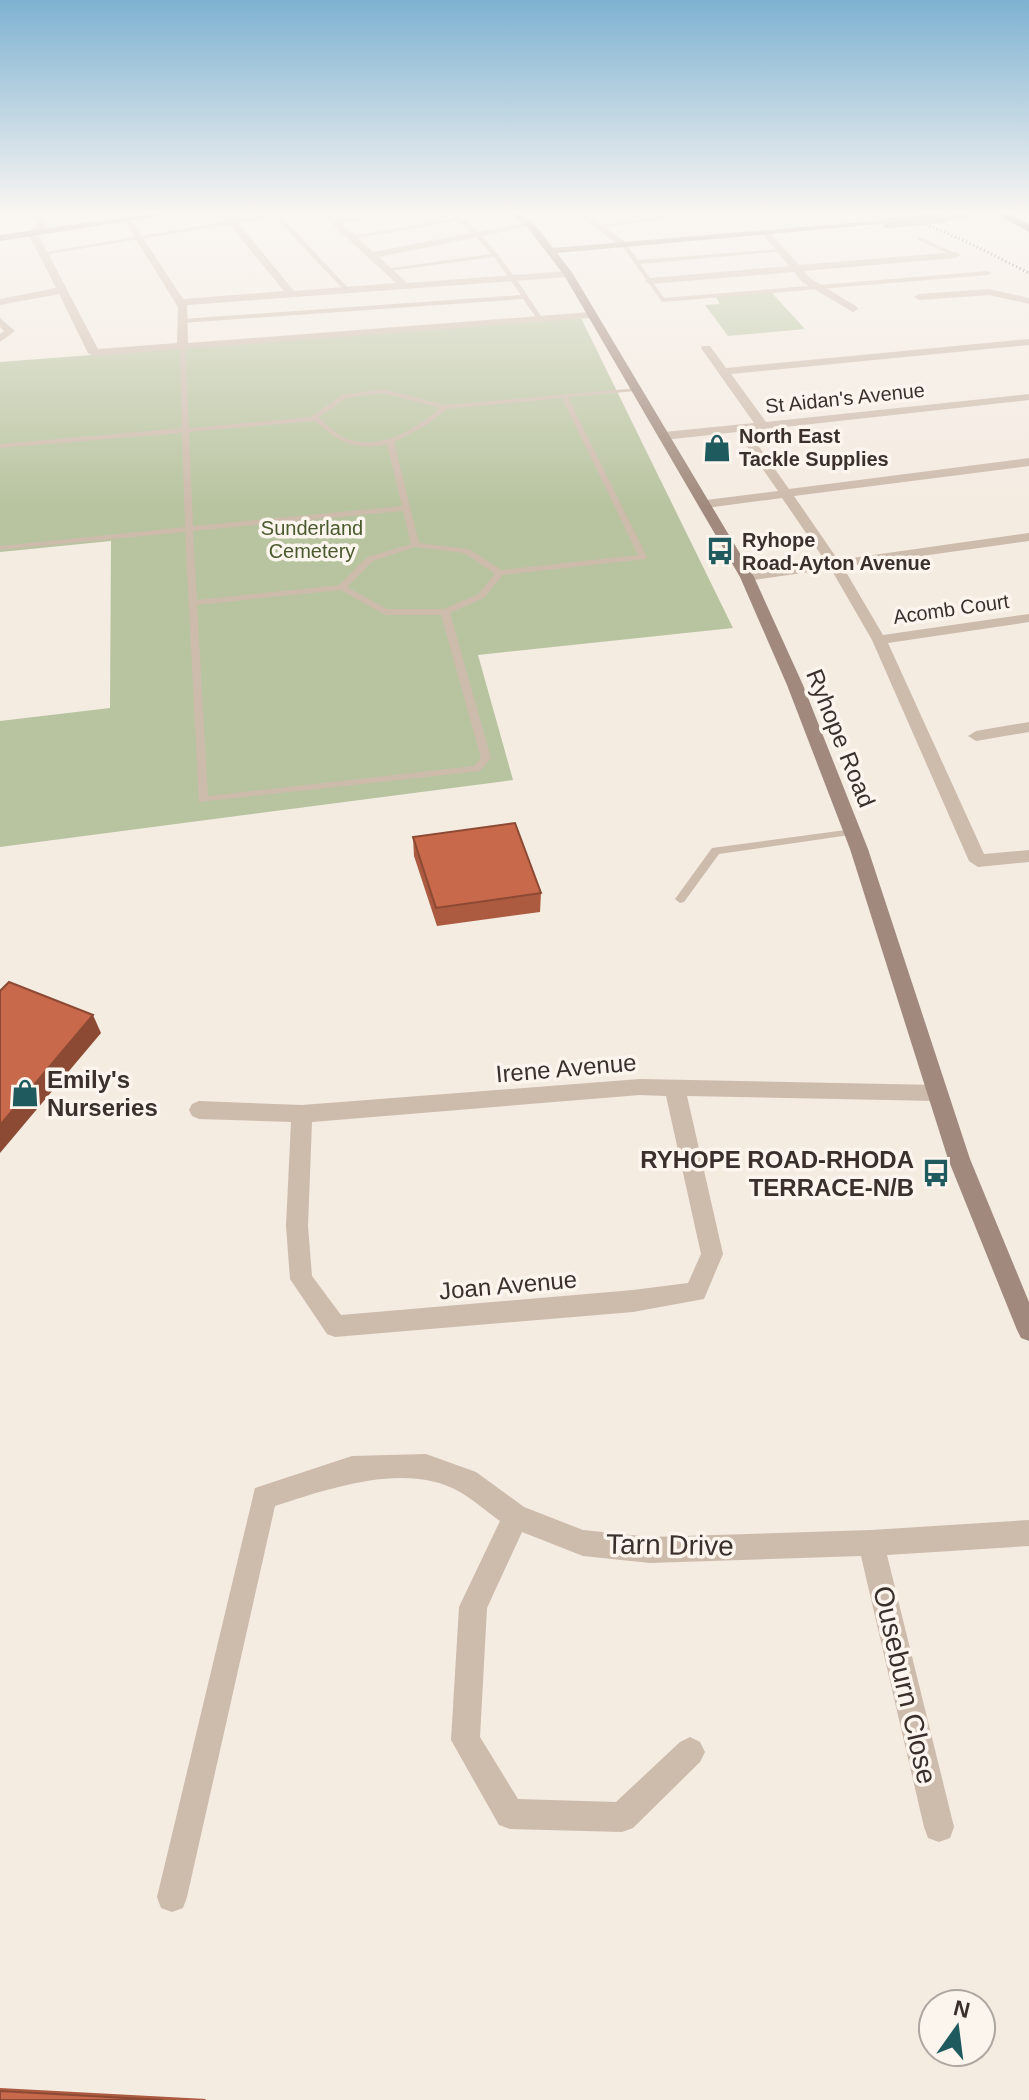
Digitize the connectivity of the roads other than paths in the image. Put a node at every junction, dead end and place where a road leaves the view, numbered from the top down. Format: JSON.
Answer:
{"nodes":[{"id":1,"x":72,"y":310,"type":"edge"},
{"id":2,"x":181,"y":310,"type":"edge"},
{"id":3,"x":339,"y":310,"type":"edge"},
{"id":4,"x":533,"y":310,"type":"edge"},
{"id":5,"x":588,"y":310,"type":"edge"},
{"id":6,"x":591,"y":315,"type":"junction"},
{"id":7,"x":540,"y":319,"type":"junction"},
{"id":8,"x":0,"y":321,"type":"edge"},
{"id":9,"x":182,"y":321,"type":"junction"},
{"id":10,"x":0,"y":339,"type":"edge"},
{"id":11,"x":1029,"y":342,"type":"edge"},
{"id":12,"x":182,"y":346,"type":"junction"},
{"id":13,"x":706,"y":348,"type":"dead end"},
{"id":14,"x":726,"y":371,"type":"junction"},
{"id":15,"x":636,"y":389,"type":"junction"},
{"id":16,"x":564,"y":396,"type":"junction"},
{"id":17,"x":1029,"y":397,"type":"edge"},
{"id":18,"x":445,"y":407,"type":"junction"},
{"id":19,"x":316,"y":419,"type":"junction"},
{"id":20,"x":762,"y":425,"type":"junction"},
{"id":21,"x":740,"y":427,"type":"junction"},
{"id":22,"x":186,"y":430,"type":"junction"},
{"id":23,"x":664,"y":436,"type":"junction"},
{"id":24,"x":390,"y":441,"type":"junction"},
{"id":25,"x":0,"y":446,"type":"edge"},
{"id":26,"x":1029,"y":462,"type":"edge"},
{"id":27,"x":788,"y":494,"type":"junction"},
{"id":28,"x":706,"y":504,"type":"junction"},
{"id":29,"x":406,"y":508,"type":"junction"},
{"id":30,"x":189,"y":529,"type":"junction"},
{"id":31,"x":1029,"y":537,"type":"edge"},
{"id":32,"x":415,"y":545,"type":"junction"},
{"id":33,"x":0,"y":548,"type":"edge"},
{"id":34,"x":835,"y":565,"type":"junction"},
{"id":35,"x":500,"y":573,"type":"junction"},
{"id":36,"x":747,"y":577,"type":"junction"},
{"id":37,"x":342,"y":587,"type":"junction"},
{"id":38,"x":193,"y":603,"type":"junction"},
{"id":39,"x":445,"y":612,"type":"junction"},
{"id":40,"x":1029,"y":618,"type":"edge"},
{"id":41,"x":879,"y":640,"type":"junction"},
{"id":42,"x":1029,"y":727,"type":"edge"},
{"id":43,"x":976,"y":736,"type":"dead end"},
{"id":44,"x":853,"y":832,"type":"junction"},
{"id":45,"x":1029,"y":856,"type":"edge"},
{"id":46,"x":680,"y":899,"type":"dead end"},
{"id":47,"x":674,"y":1087,"type":"junction"},
{"id":48,"x":937,"y":1093,"type":"junction"},
{"id":49,"x":199,"y":1110,"type":"dead end"},
{"id":50,"x":302,"y":1114,"type":"junction"},
{"id":51,"x":1029,"y":1330,"type":"edge"},
{"id":52,"x":516,"y":1517,"type":"junction"},
{"id":53,"x":1029,"y":1533,"type":"edge"},
{"id":54,"x":871,"y":1543,"type":"junction"},
{"id":55,"x":690,"y":1752,"type":"dead end"},
{"id":56,"x":939,"y":1827,"type":"dead end"},
{"id":57,"x":172,"y":1897,"type":"dead end"}],
"edges":[{"from":1,"to":12,"type":"street"},
{"from":2,"to":9,"type":"street"},
{"from":3,"to":9,"type":"lane"},
{"from":4,"to":7,"type":"lane"},
{"from":5,"to":6,"type":"main road","name":"Ryhope Road"},
{"from":6,"to":7,"type":"street"},
{"from":6,"to":15,"type":"main road","name":"Ryhope Road"},
{"from":7,"to":12,"type":"street"},
{"from":8,"to":10,"type":"street"},
{"from":9,"to":12,"type":"street"},
{"from":11,"to":14,"type":"street"},
{"from":12,"to":22,"type":"lane"},
{"from":13,"to":14,"type":"street"},
{"from":14,"to":20,"type":"street"},
{"from":15,"to":16,"type":"lane"},
{"from":15,"to":23,"type":"main road","name":"Ryhope Road"},
{"from":16,"to":18,"type":"lane"},
{"from":16,"to":35,"type":"lane"},
{"from":17,"to":20,"type":"street","name":"St Aidan's Avenue"},
{"from":18,"to":19,"type":"lane"},
{"from":18,"to":24,"type":"lane"},
{"from":19,"to":22,"type":"lane"},
{"from":19,"to":24,"type":"lane"},
{"from":20,"to":21,"type":"street","name":"St Aidan's Avenue"},
{"from":21,"to":23,"type":"street","name":"St Aidan's Avenue"},
{"from":21,"to":27,"type":"street"},
{"from":22,"to":25,"type":"lane"},
{"from":22,"to":30,"type":"lane"},
{"from":23,"to":28,"type":"main road","name":"Ryhope Road"},
{"from":24,"to":29,"type":"lane"},
{"from":26,"to":27,"type":"street"},
{"from":27,"to":28,"type":"street"},
{"from":27,"to":34,"type":"street"},
{"from":28,"to":36,"type":"main road","name":"Ryhope Road"},
{"from":29,"to":30,"type":"lane"},
{"from":29,"to":32,"type":"lane"},
{"from":30,"to":33,"type":"lane"},
{"from":30,"to":38,"type":"lane"},
{"from":31,"to":34,"type":"street"},
{"from":32,"to":35,"type":"lane"},
{"from":32,"to":37,"type":"lane"},
{"from":34,"to":36,"type":"street"},
{"from":34,"to":41,"type":"street"},
{"from":35,"to":39,"type":"lane"},
{"from":36,"to":44,"type":"main road","name":"Ryhope Road"},
{"from":37,"to":38,"type":"lane"},
{"from":37,"to":39,"type":"lane"},
{"from":38,"to":39,"type":"lane"},
{"from":40,"to":41,"type":"street","name":"Acomb Court"},
{"from":41,"to":45,"type":"street"},
{"from":42,"to":43,"type":"street"},
{"from":44,"to":46,"type":"lane"},
{"from":44,"to":48,"type":"main road","name":"Ryhope Road"},
{"from":47,"to":48,"type":"street","name":"Irene Avenue"},
{"from":47,"to":50,"type":"street","name":"Irene Avenue"},
{"from":47,"to":50,"type":"street","name":"Joan Avenue"},
{"from":48,"to":51,"type":"main road","name":"Ryhope Road"},
{"from":49,"to":50,"type":"street","name":"Irene Avenue"},
{"from":52,"to":54,"type":"street","name":"Tarn Drive"},
{"from":52,"to":55,"type":"street"},
{"from":52,"to":57,"type":"street","name":"Tarn Drive"},
{"from":53,"to":54,"type":"street","name":"Tarn Drive"},
{"from":54,"to":56,"type":"street","name":"Ouseburn Close"}]}
